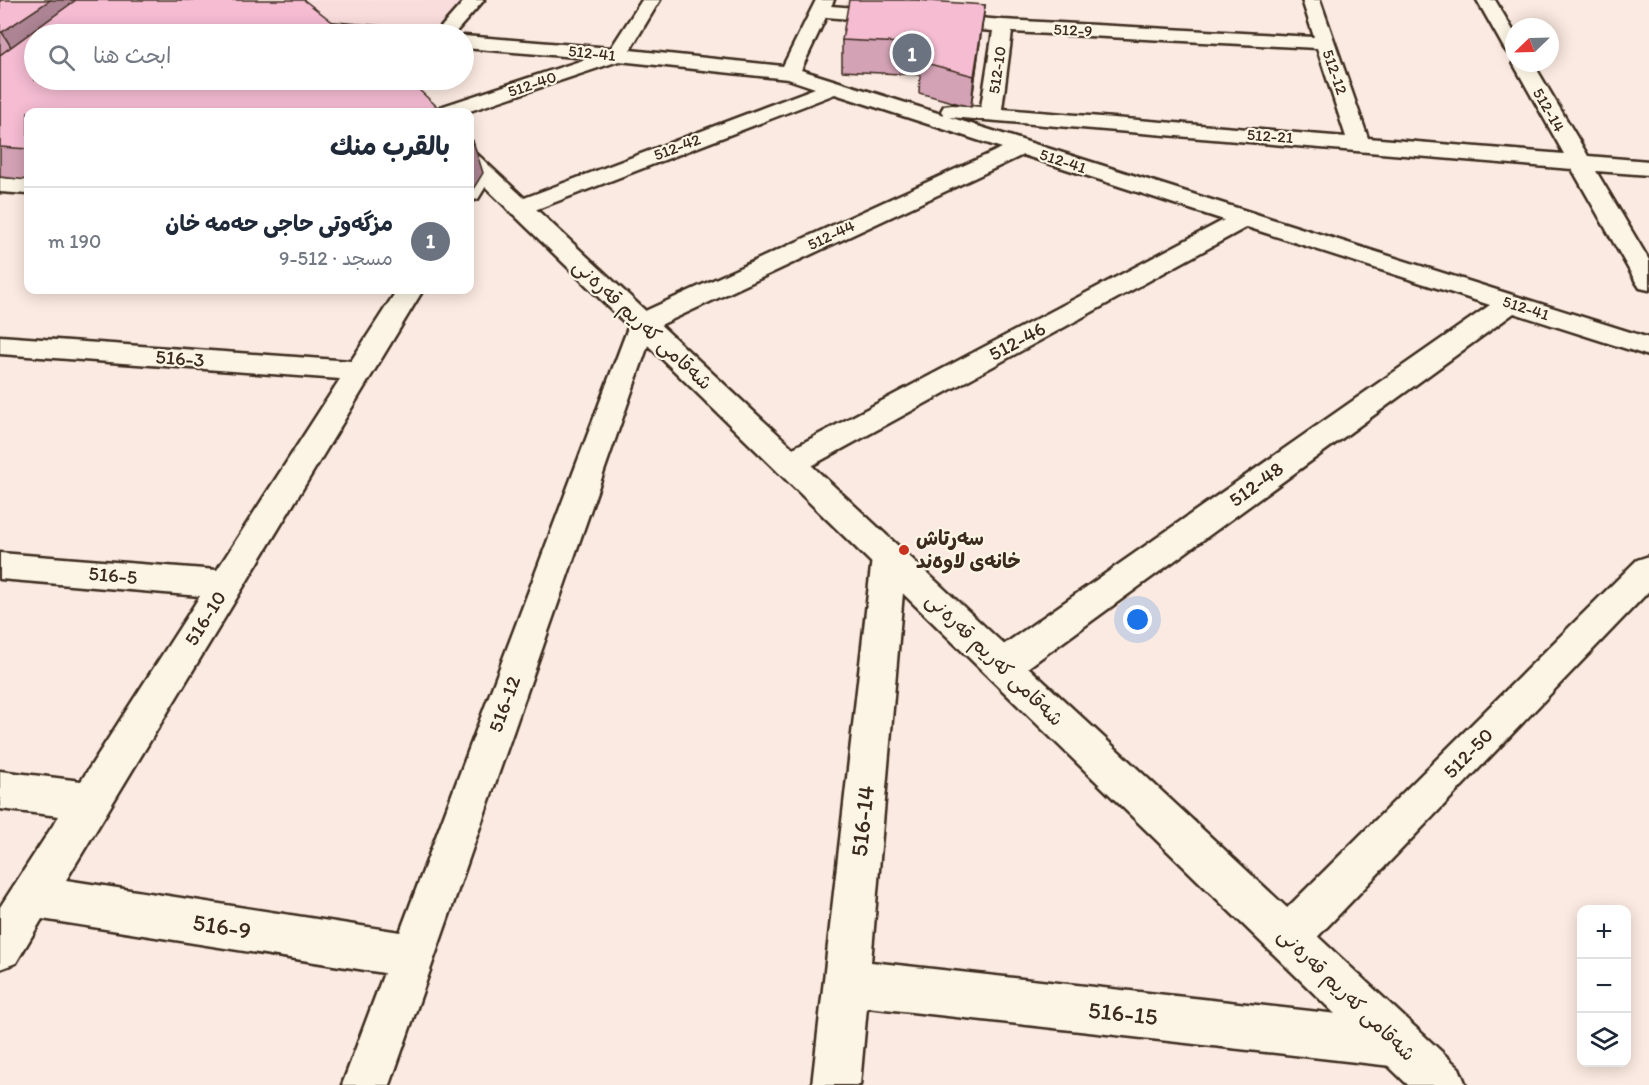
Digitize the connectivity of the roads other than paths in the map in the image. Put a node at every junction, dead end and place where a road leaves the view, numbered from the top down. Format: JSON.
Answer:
{"nodes":[{"id":1,"x":475,"y":0,"type":"edge"},
{"id":2,"x":651,"y":0,"type":"edge"},
{"id":3,"x":1311,"y":0,"type":"edge"},
{"id":4,"x":1486,"y":0,"type":"edge"},
{"id":5,"x":823,"y":5,"type":"edge"},
{"id":6,"x":453,"y":24,"type":"edge"},
{"id":7,"x":1003,"y":26,"type":"junction"},
{"id":8,"x":1505,"y":33,"type":"edge"},
{"id":9,"x":474,"y":43,"type":"edge"},
{"id":10,"x":1325,"y":43,"type":"junction"},
{"id":11,"x":616,"y":55,"type":"junction"},
{"id":12,"x":1527,"y":72,"type":"edge"},
{"id":13,"x":790,"y":74,"type":"junction"},
{"id":14,"x":835,"y":87,"type":"junction"},
{"id":15,"x":890,"y":105,"type":"junction"},
{"id":16,"x":460,"y":108,"type":"edge"},
{"id":17,"x":991,"y":115,"type":"junction"},
{"id":18,"x":1359,"y":143,"type":"junction"},
{"id":19,"x":1020,"y":148,"type":"junction"},
{"id":20,"x":1578,"y":159,"type":"junction"},
{"id":21,"x":1649,"y":168,"type":"edge"},
{"id":22,"x":474,"y":176,"type":"edge"},
{"id":23,"x":0,"y":185,"type":"edge"},
{"id":24,"x":24,"y":187,"type":"edge"},
{"id":25,"x":519,"y":208,"type":"junction"},
{"id":26,"x":1244,"y":219,"type":"junction"},
{"id":27,"x":1649,"y":282,"type":"edge"},
{"id":28,"x":408,"y":294,"type":"edge"},
{"id":29,"x":1511,"y":303,"type":"junction"},
{"id":30,"x":642,"y":323,"type":"junction"},
{"id":31,"x":0,"y":345,"type":"edge"},
{"id":32,"x":1649,"y":347,"type":"edge"},
{"id":33,"x":360,"y":370,"type":"junction"},
{"id":34,"x":789,"y":464,"type":"junction"},
{"id":35,"x":889,"y":558,"type":"junction"},
{"id":36,"x":0,"y":566,"type":"edge"},
{"id":37,"x":1649,"y":569,"type":"edge"},
{"id":38,"x":226,"y":585,"type":"junction"},
{"id":39,"x":1002,"y":666,"type":"junction"},
{"id":40,"x":0,"y":790,"type":"edge"},
{"id":41,"x":92,"y":801,"type":"junction"},
{"id":42,"x":32,"y":896,"type":"junction"},
{"id":43,"x":1288,"y":937,"type":"junction"},
{"id":44,"x":0,"y":947,"type":"edge"},
{"id":45,"x":413,"y":956,"type":"junction"},
{"id":46,"x":846,"y":982,"type":"junction"},
{"id":47,"x":1400,"y":1044,"type":"junction"},
{"id":48,"x":366,"y":1085,"type":"edge"},
{"id":49,"x":836,"y":1085,"type":"edge"},
{"id":50,"x":1442,"y":1085,"type":"edge"}],
"edges":[{"from":1,"to":6,"type":"street"},
{"from":2,"to":11,"type":"street"},
{"from":3,"to":10,"type":"street","name":"512-12"},
{"from":4,"to":8,"type":"street"},
{"from":5,"to":7,"type":"street","name":"512-9"},
{"from":5,"to":13,"type":"street"},
{"from":7,"to":10,"type":"street","name":"512-9"},
{"from":7,"to":17,"type":"street","name":"512-10"},
{"from":9,"to":11,"type":"street","name":"512-41"},
{"from":10,"to":18,"type":"street","name":"512-12"},
{"from":11,"to":13,"type":"street","name":"512-41"},
{"from":11,"to":16,"type":"street","name":"512-40"},
{"from":12,"to":20,"type":"street","name":"512-14"},
{"from":13,"to":14,"type":"street","name":"512-41"},
{"from":14,"to":15,"type":"street","name":"512-41"},
{"from":14,"to":25,"type":"street","name":"512-42"},
{"from":15,"to":17,"type":"street","name":"512-21"},
{"from":15,"to":19,"type":"street","name":"512-41"},
{"from":17,"to":18,"type":"street","name":"512-21"},
{"from":18,"to":20,"type":"street","name":"512-21"},
{"from":19,"to":26,"type":"street","name":"512-41"},
{"from":19,"to":30,"type":"street","name":"512-44"},
{"from":20,"to":21,"type":"street","name":"512-21"},
{"from":20,"to":27,"type":"street","name":"512-14"},
{"from":22,"to":25,"type":"street","name":"شەقامی کەریم قەرەنی"},
{"from":23,"to":24,"type":"street"},
{"from":25,"to":30,"type":"street","name":"شەقامی کەریم قەرەنی"},
{"from":26,"to":29,"type":"street","name":"512-41"},
{"from":26,"to":34,"type":"street","name":"512-46"},
{"from":28,"to":33,"type":"street","name":"516-10"},
{"from":29,"to":32,"type":"street","name":"512-41"},
{"from":29,"to":39,"type":"street","name":"512-48"},
{"from":30,"to":34,"type":"street","name":"شەقامی کەریم قەرەنی"},
{"from":30,"to":45,"type":"street","name":"516-12"},
{"from":31,"to":33,"type":"street","name":"516-3"},
{"from":33,"to":38,"type":"street","name":"516-10"},
{"from":34,"to":35,"type":"street","name":"شەقامی کەریم قەرەنی"},
{"from":35,"to":39,"type":"street","name":"شەقامی کەریم قەرەنی"},
{"from":35,"to":46,"type":"street","name":"516-14"},
{"from":36,"to":38,"type":"street","name":"516-5"},
{"from":37,"to":43,"type":"street","name":"512-50"},
{"from":38,"to":41,"type":"street","name":"516-10"},
{"from":39,"to":43,"type":"street","name":"شەقامی کەریم قەرەنی"},
{"from":40,"to":41,"type":"street"},
{"from":41,"to":42,"type":"street","name":"516-10"},
{"from":42,"to":44,"type":"street","name":"516-10"},
{"from":42,"to":45,"type":"street","name":"516-9"},
{"from":43,"to":47,"type":"street","name":"شەقامی کەریم قەرەنی"},
{"from":45,"to":48,"type":"street","name":"516-12"},
{"from":46,"to":47,"type":"street","name":"516-15"},
{"from":46,"to":49,"type":"street","name":"516-14"},
{"from":47,"to":50,"type":"street","name":"شەقامی کەریم قەرەنی"}]}
